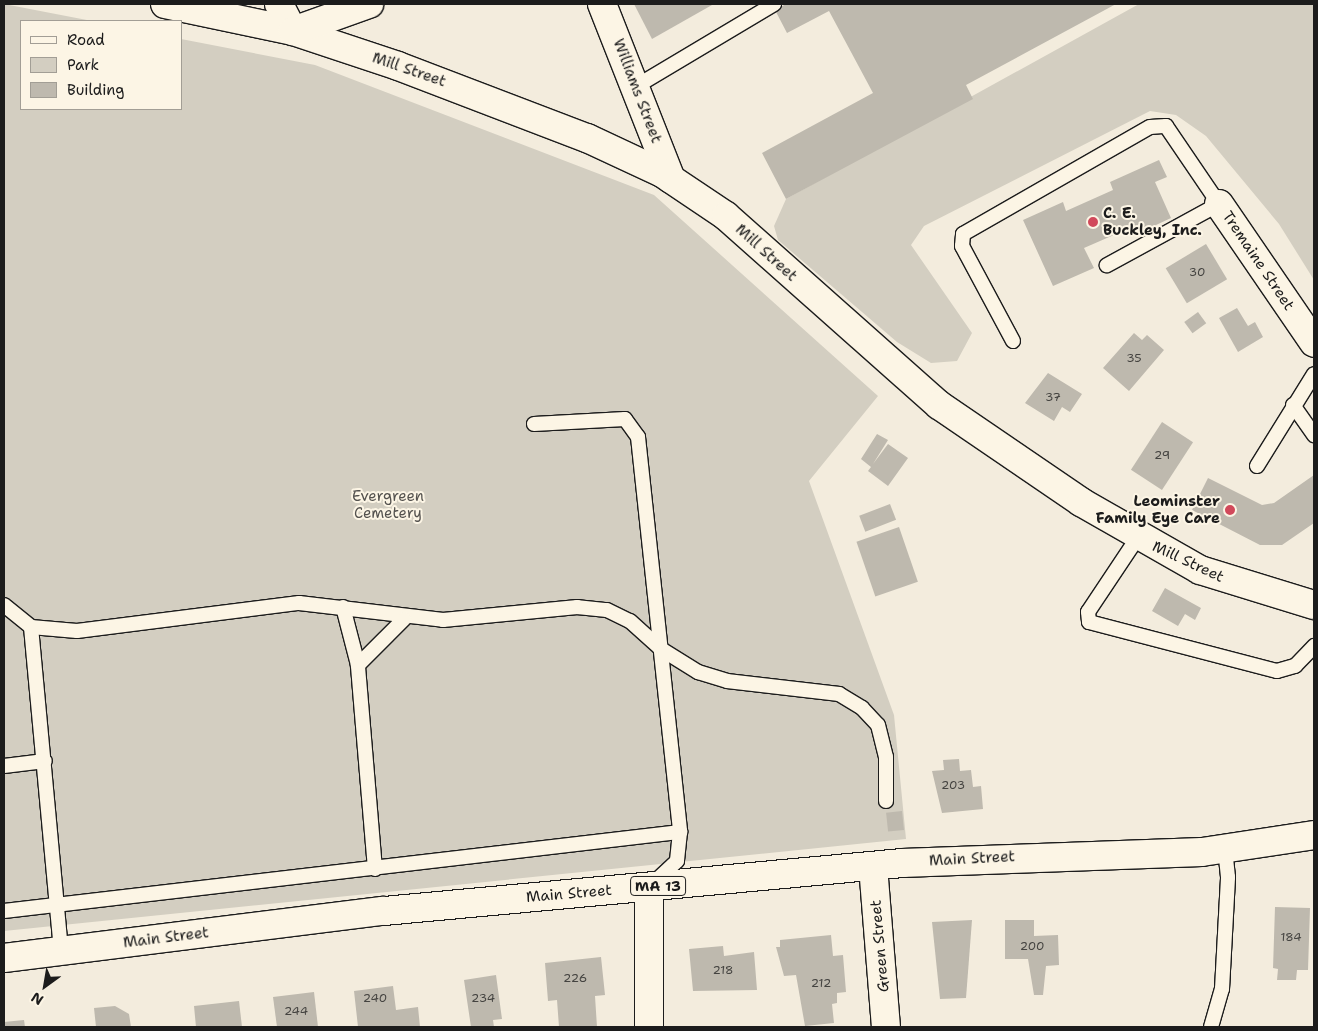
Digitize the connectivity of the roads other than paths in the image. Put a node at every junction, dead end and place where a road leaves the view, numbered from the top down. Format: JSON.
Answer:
{"nodes":[{"id":1,"x":165,"y":4,"type":"edge"},
{"id":2,"x":279,"y":4,"type":"edge"},
{"id":3,"x":369,"y":4,"type":"edge"},
{"id":4,"x":602,"y":4,"type":"edge"},
{"id":5,"x":774,"y":4,"type":"edge"},
{"id":6,"x":293,"y":31,"type":"junction"},
{"id":7,"x":635,"y":88,"type":"junction"},
{"id":8,"x":671,"y":179,"type":"junction"},
{"id":9,"x":1219,"y":204,"type":"junction"},
{"id":10,"x":1107,"y":265,"type":"dead end"},
{"id":11,"x":1013,"y":341,"type":"dead end"},
{"id":12,"x":1314,"y":343,"type":"edge"},
{"id":13,"x":1314,"y":374,"type":"edge"},
{"id":14,"x":1293,"y":405,"type":"junction"},
{"id":15,"x":534,"y":424,"type":"dead end"},
{"id":16,"x":1314,"y":435,"type":"edge"},
{"id":17,"x":1257,"y":466,"type":"dead end"},
{"id":18,"x":1138,"y":537,"type":"junction"},
{"id":19,"x":1314,"y":604,"type":"edge"},
{"id":20,"x":4,"y":605,"type":"edge"},
{"id":21,"x":342,"y":607,"type":"junction"},
{"id":22,"x":404,"y":619,"type":"junction"},
{"id":23,"x":31,"y":627,"type":"junction"},
{"id":24,"x":1314,"y":646,"type":"edge"},
{"id":25,"x":661,"y":649,"type":"junction"},
{"id":26,"x":358,"y":664,"type":"junction"},
{"id":27,"x":45,"y":761,"type":"junction"},
{"id":28,"x":4,"y":766,"type":"edge"},
{"id":29,"x":886,"y":800,"type":"dead end"},
{"id":30,"x":680,"y":832,"type":"junction"},
{"id":31,"x":1314,"y":835,"type":"edge"},
{"id":32,"x":1225,"y":849,"type":"junction"},
{"id":33,"x":874,"y":866,"type":"junction"},
{"id":34,"x":375,"y":870,"type":"junction"},
{"id":35,"x":649,"y":887,"type":"junction"},
{"id":36,"x":56,"y":905,"type":"junction"},
{"id":37,"x":4,"y":911,"type":"edge"},
{"id":38,"x":61,"y":951,"type":"junction"},
{"id":39,"x":4,"y":958,"type":"edge"},
{"id":40,"x":649,"y":1027,"type":"edge"},
{"id":41,"x":886,"y":1027,"type":"edge"},
{"id":42,"x":1211,"y":1027,"type":"edge"}],
"edges":[{"from":1,"to":6,"type":"main road","name":"Mill Street"},
{"from":2,"to":6,"type":"main road"},
{"from":3,"to":6,"type":"main road"},
{"from":4,"to":7,"type":"main road","name":"Williams Street"},
{"from":5,"to":7,"type":"lane"},
{"from":6,"to":8,"type":"main road","name":"Mill Street"},
{"from":7,"to":8,"type":"main road","name":"Williams Street"},
{"from":8,"to":18,"type":"main road","name":"Mill Street"},
{"from":9,"to":10,"type":"lane"},
{"from":9,"to":11,"type":"lane"},
{"from":9,"to":12,"type":"main road","name":"Tremaine Street"},
{"from":13,"to":14,"type":"lane"},
{"from":14,"to":16,"type":"lane"},
{"from":14,"to":17,"type":"lane"},
{"from":15,"to":25,"type":"lane"},
{"from":18,"to":19,"type":"main road","name":"Mill Street"},
{"from":18,"to":24,"type":"lane"},
{"from":20,"to":23,"type":"lane"},
{"from":21,"to":22,"type":"lane"},
{"from":21,"to":23,"type":"lane"},
{"from":21,"to":26,"type":"lane"},
{"from":22,"to":25,"type":"lane"},
{"from":22,"to":26,"type":"lane"},
{"from":23,"to":27,"type":"lane"},
{"from":25,"to":29,"type":"lane"},
{"from":25,"to":30,"type":"lane"},
{"from":26,"to":34,"type":"lane"},
{"from":27,"to":28,"type":"lane"},
{"from":27,"to":36,"type":"lane"},
{"from":30,"to":34,"type":"lane"},
{"from":30,"to":35,"type":"lane"},
{"from":31,"to":32,"type":"main road","name":"Main Street","number":"MA 13"},
{"from":32,"to":33,"type":"main road","name":"Main Street","number":"MA 13"},
{"from":32,"to":42,"type":"lane"},
{"from":33,"to":35,"type":"main road","name":"Main Street","number":"MA 13"},
{"from":33,"to":41,"type":"main road","name":"Green Street"},
{"from":34,"to":36,"type":"lane"},
{"from":35,"to":38,"type":"main road","name":"Main Street","number":"MA 13"},
{"from":35,"to":40,"type":"main road"},
{"from":36,"to":37,"type":"lane"},
{"from":36,"to":38,"type":"lane"},
{"from":38,"to":39,"type":"main road","name":"Main Street","number":"MA 13"}]}
